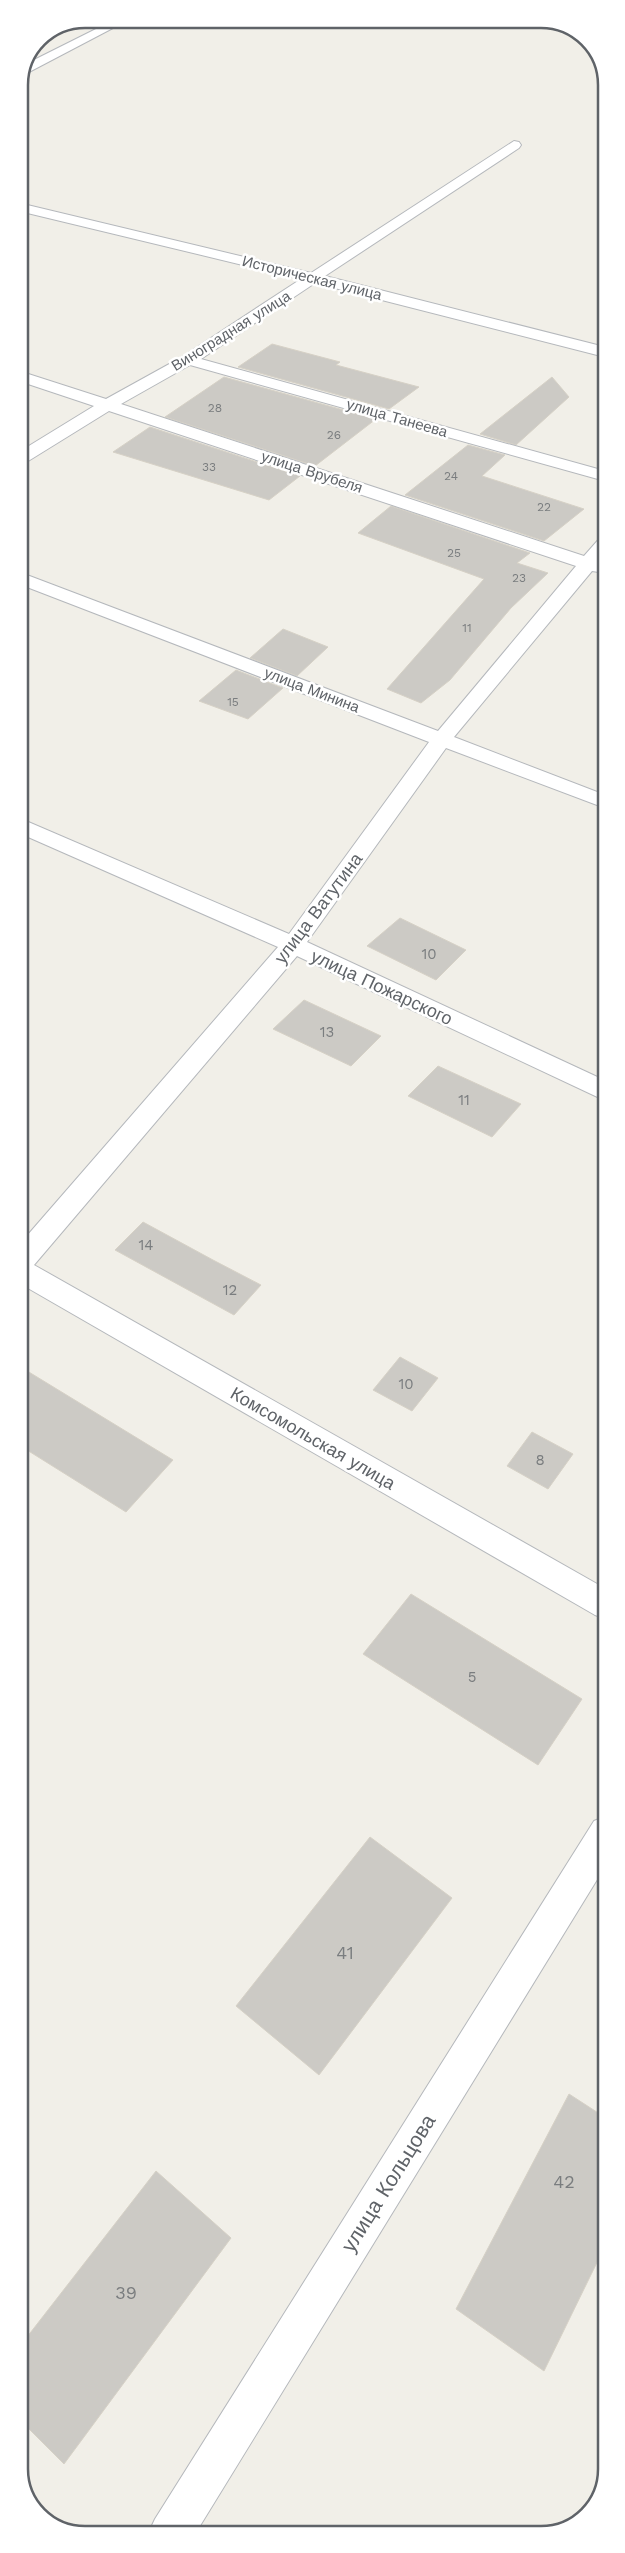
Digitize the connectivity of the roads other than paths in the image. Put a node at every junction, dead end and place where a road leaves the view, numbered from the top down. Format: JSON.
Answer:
{"nodes":[{"id":1,"x":107,"y":27,"type":"edge"},
{"id":2,"x":31,"y":65,"type":"edge"},
{"id":3,"x":514,"y":145,"type":"dead end"},
{"id":4,"x":27,"y":208,"type":"edge"},
{"id":5,"x":316,"y":278,"type":"junction"},
{"id":6,"x":598,"y":350,"type":"edge"},
{"id":7,"x":188,"y":360,"type":"junction"},
{"id":8,"x":27,"y":379,"type":"edge"},
{"id":9,"x":107,"y":405,"type":"junction"},
{"id":10,"x":27,"y":454,"type":"edge"},
{"id":11,"x":598,"y":474,"type":"edge"},
{"id":12,"x":596,"y":566,"type":"edge"},
{"id":13,"x":27,"y":581,"type":"edge"},
{"id":14,"x":442,"y":739,"type":"junction"},
{"id":15,"x":598,"y":799,"type":"edge"},
{"id":16,"x":27,"y":829,"type":"edge"},
{"id":17,"x":293,"y":946,"type":"junction"},
{"id":18,"x":598,"y":1088,"type":"edge"},
{"id":19,"x":27,"y":1255,"type":"edge"},
{"id":20,"x":27,"y":1275,"type":"edge"},
{"id":21,"x":598,"y":1600,"type":"edge"},
{"id":22,"x":598,"y":1846,"type":"edge"},
{"id":23,"x":175,"y":2525,"type":"edge"}],
"edges":[{"from":1,"to":2,"type":"street"},
{"from":3,"to":5,"type":"street","name":"Виноградная улица"},
{"from":4,"to":5,"type":"street","name":"Историческая улица"},
{"from":5,"to":6,"type":"street","name":"Историческая улица"},
{"from":5,"to":7,"type":"street","name":"Виноградная улица"},
{"from":7,"to":9,"type":"street","name":"Виноградная улица"},
{"from":7,"to":11,"type":"street","name":"улица Танеева"},
{"from":8,"to":9,"type":"street","name":"улица Врубеля"},
{"from":9,"to":10,"type":"street","name":"Виноградная улица"},
{"from":9,"to":12,"type":"street","name":"улица Врубеля"},
{"from":12,"to":14,"type":"street","name":"улица Ватутина"},
{"from":13,"to":14,"type":"street","name":"улица Минина"},
{"from":14,"to":15,"type":"street","name":"улица Минина"},
{"from":14,"to":17,"type":"street","name":"улица Ватутина"},
{"from":16,"to":17,"type":"street","name":"улица Пожарского"},
{"from":17,"to":18,"type":"street","name":"улица Пожарского"},
{"from":17,"to":19,"type":"street","name":"улица Ватутина"},
{"from":20,"to":21,"type":"street","name":"Комсомольская улица"},
{"from":22,"to":23,"type":"street","name":"улица Кольцова"}]}
